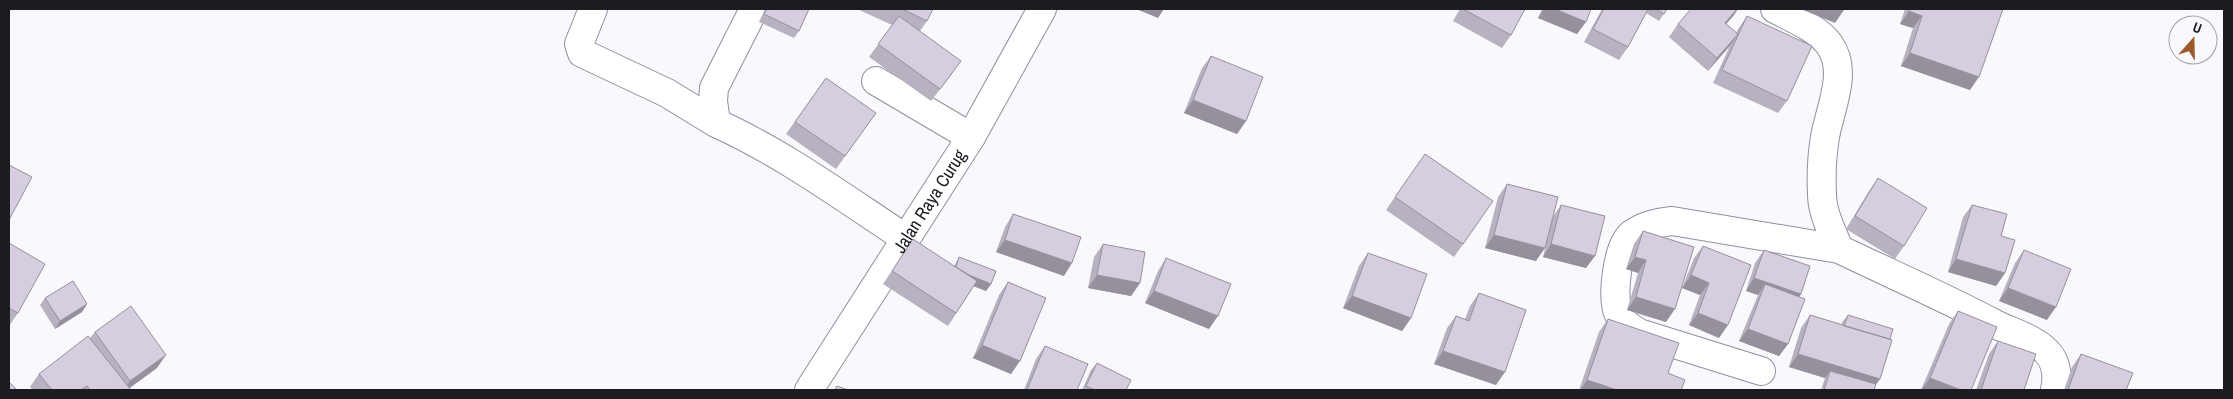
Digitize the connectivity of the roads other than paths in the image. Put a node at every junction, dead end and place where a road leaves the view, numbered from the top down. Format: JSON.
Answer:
{"nodes":[{"id":1,"x":592,"y":9,"type":"edge"},
{"id":2,"x":754,"y":9,"type":"edge"},
{"id":3,"x":1042,"y":9,"type":"edge"},
{"id":4,"x":1774,"y":9,"type":"edge"},
{"id":5,"x":876,"y":81,"type":"dead end"},
{"id":6,"x":716,"y":123,"type":"junction"},
{"id":7,"x":971,"y":137,"type":"junction"},
{"id":8,"x":905,"y":238,"type":"junction"},
{"id":9,"x":1839,"y":249,"type":"junction"},
{"id":10,"x":1761,"y":371,"type":"dead end"},
{"id":11,"x":809,"y":390,"type":"edge"},
{"id":12,"x":2055,"y":390,"type":"edge"}],
"edges":[{"from":1,"to":6,"type":"street"},
{"from":2,"to":6,"type":"street"},
{"from":3,"to":7,"type":"street","name":"Jalan Raya Curug"},
{"from":4,"to":9,"type":"street"},
{"from":5,"to":7,"type":"street"},
{"from":6,"to":8,"type":"street"},
{"from":7,"to":8,"type":"street","name":"Jalan Raya Curug"},
{"from":8,"to":11,"type":"street","name":"Jalan Raya Curug"},
{"from":9,"to":10,"type":"street"},
{"from":9,"to":12,"type":"street"}]}
